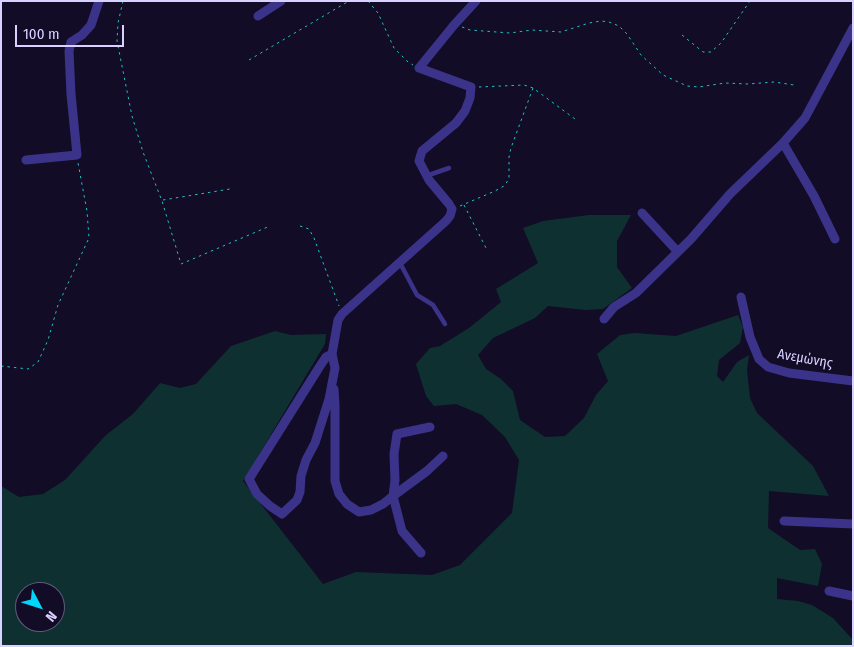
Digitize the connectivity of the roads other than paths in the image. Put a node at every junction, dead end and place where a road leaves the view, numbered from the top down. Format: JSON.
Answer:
{"nodes":[{"id":1,"x":99,"y":1,"type":"edge"},
{"id":2,"x":281,"y":1,"type":"edge"},
{"id":3,"x":476,"y":1,"type":"edge"},
{"id":4,"x":258,"y":16,"type":"dead end"},
{"id":5,"x":853,"y":28,"type":"edge"},
{"id":6,"x":783,"y":143,"type":"junction"},
{"id":7,"x":26,"y":160,"type":"dead end"},
{"id":8,"x":449,"y":168,"type":"dead end"},
{"id":9,"x":426,"y":176,"type":"junction"},
{"id":10,"x":642,"y":213,"type":"dead end"},
{"id":11,"x":835,"y":239,"type":"dead end"},
{"id":12,"x":678,"y":252,"type":"junction"},
{"id":13,"x":400,"y":263,"type":"junction"},
{"id":14,"x":741,"y":297,"type":"dead end"},
{"id":15,"x":604,"y":319,"type":"dead end"},
{"id":16,"x":445,"y":324,"type":"dead end"},
{"id":17,"x":332,"y":354,"type":"junction"},
{"id":18,"x":853,"y":381,"type":"edge"},
{"id":19,"x":333,"y":382,"type":"junction"},
{"id":20,"x":430,"y":427,"type":"dead end"},
{"id":21,"x":443,"y":456,"type":"dead end"},
{"id":22,"x":393,"y":496,"type":"junction"},
{"id":23,"x":784,"y":521,"type":"dead end"},
{"id":24,"x":853,"y":524,"type":"edge"},
{"id":25,"x":421,"y":553,"type":"dead end"},
{"id":26,"x":829,"y":590,"type":"dead end"},
{"id":27,"x":853,"y":596,"type":"edge"}],
"edges":[{"from":1,"to":7,"type":"street"},
{"from":2,"to":4,"type":"street"},
{"from":3,"to":9,"type":"street"},
{"from":5,"to":6,"type":"street"},
{"from":6,"to":11,"type":"street"},
{"from":6,"to":12,"type":"street"},
{"from":8,"to":9,"type":"lane"},
{"from":9,"to":13,"type":"street"},
{"from":10,"to":12,"type":"street"},
{"from":12,"to":15,"type":"street"},
{"from":13,"to":16,"type":"lane"},
{"from":13,"to":17,"type":"street"},
{"from":14,"to":18,"type":"street","name":"Ανεμώνης"},
{"from":17,"to":19,"type":"street"},
{"from":17,"to":19,"type":"street"},
{"from":19,"to":22,"type":"street"},
{"from":20,"to":22,"type":"street"},
{"from":21,"to":22,"type":"street"},
{"from":22,"to":25,"type":"street"},
{"from":23,"to":24,"type":"street"},
{"from":26,"to":27,"type":"street"}]}
